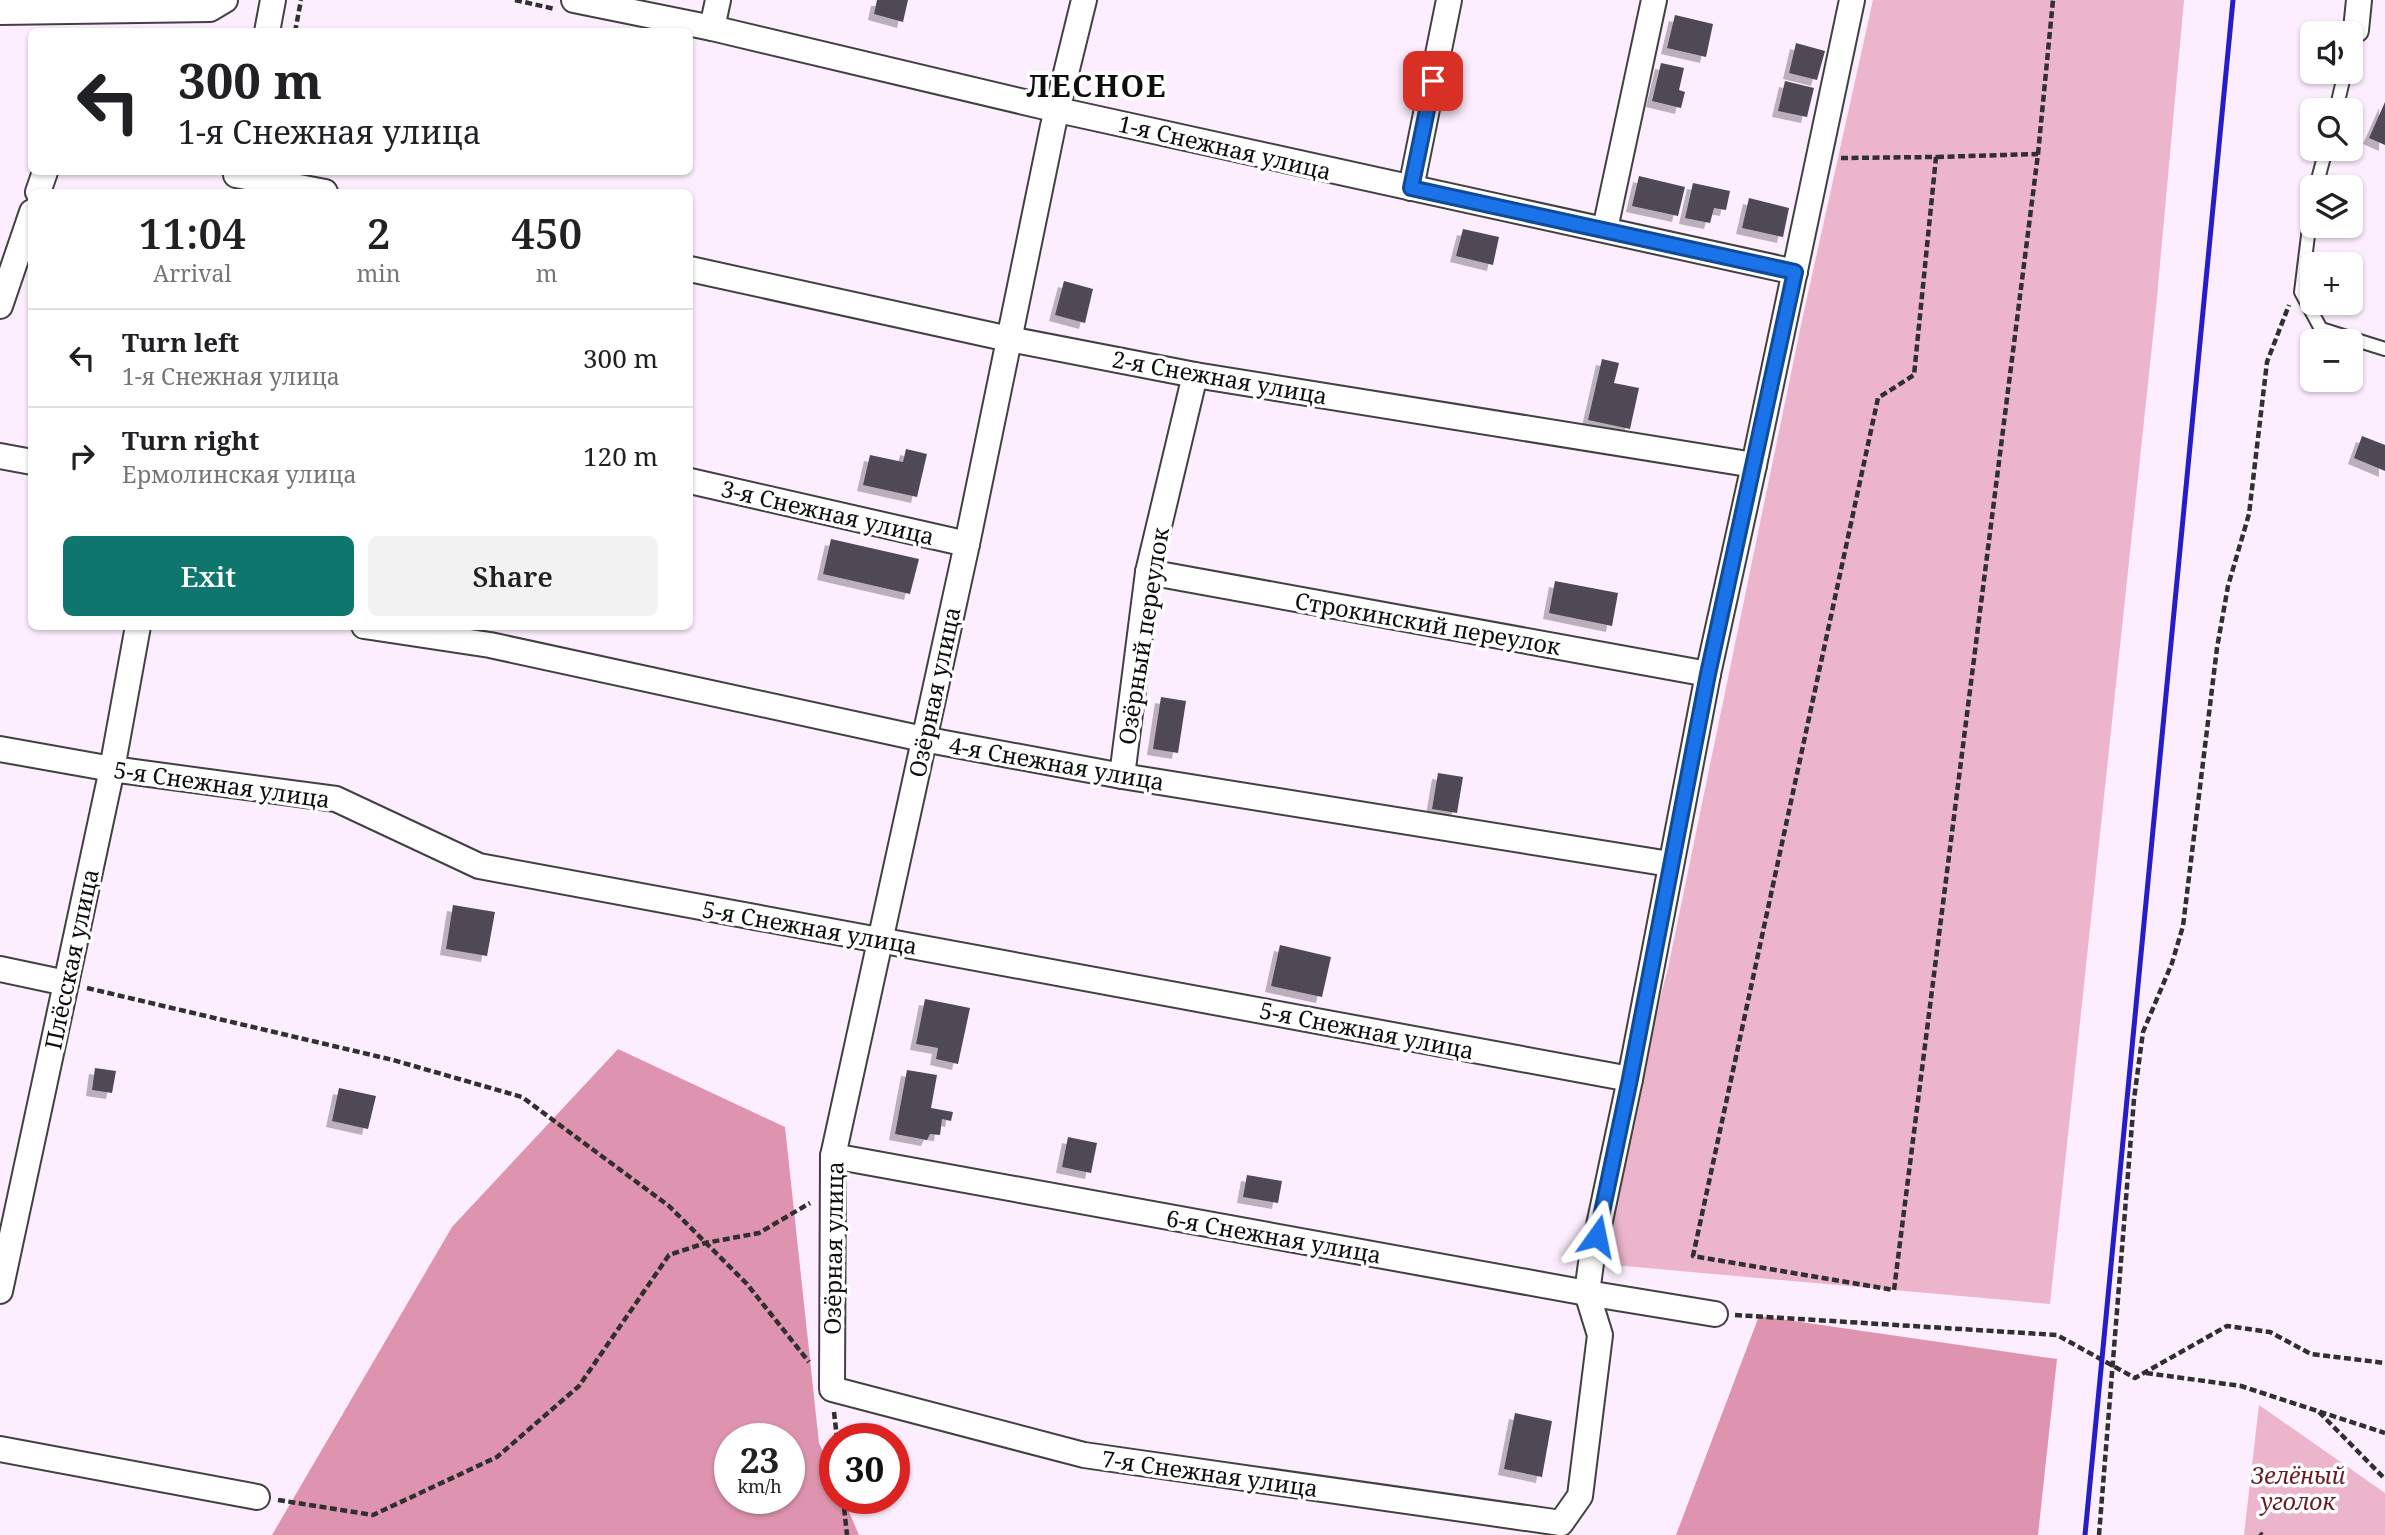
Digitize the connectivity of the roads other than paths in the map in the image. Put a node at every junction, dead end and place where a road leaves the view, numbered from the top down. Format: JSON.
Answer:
{"nodes":[{"id":1,"x":225,"y":0,"type":"edge"},
{"id":2,"x":273,"y":0,"type":"edge"},
{"id":3,"x":574,"y":0,"type":"edge"},
{"id":4,"x":718,"y":0,"type":"edge"},
{"id":5,"x":1084,"y":0,"type":"edge"},
{"id":6,"x":1449,"y":0,"type":"edge"},
{"id":7,"x":1654,"y":0,"type":"edge"},
{"id":8,"x":1852,"y":0,"type":"edge"},
{"id":9,"x":2359,"y":0,"type":"edge"},
{"id":10,"x":0,"y":12,"type":"edge"},
{"id":11,"x":2356,"y":21,"type":"edge"},
{"id":12,"x":712,"y":27,"type":"junction"},
{"id":13,"x":268,"y":28,"type":"edge"},
{"id":14,"x":1058,"y":110,"type":"junction"},
{"id":15,"x":235,"y":180,"type":"edge"},
{"id":16,"x":1411,"y":188,"type":"junction"},
{"id":17,"x":302,"y":189,"type":"edge"},
{"id":18,"x":28,"y":224,"type":"edge"},
{"id":19,"x":1605,"y":229,"type":"junction"},
{"id":20,"x":2308,"y":238,"type":"edge"},
{"id":21,"x":693,"y":270,"type":"edge"},
{"id":22,"x":1795,"y":272,"type":"junction"},
{"id":23,"x":0,"y":306,"type":"edge"},
{"id":24,"x":1009,"y":339,"type":"junction"},
{"id":25,"x":2385,"y":349,"type":"edge"},
{"id":26,"x":1195,"y":375,"type":"junction"},
{"id":27,"x":0,"y":456,"type":"edge"},
{"id":28,"x":28,"y":461,"type":"edge"},
{"id":29,"x":1754,"y":465,"type":"junction"},
{"id":30,"x":693,"y":482,"type":"edge"},
{"id":31,"x":967,"y":544,"type":"junction"},
{"id":32,"x":1148,"y":572,"type":"junction"},
{"id":33,"x":137,"y":630,"type":"edge"},
{"id":34,"x":391,"y":630,"type":"edge"},
{"id":35,"x":1708,"y":674,"type":"junction"},
{"id":36,"x":923,"y":739,"type":"junction"},
{"id":37,"x":0,"y":749,"type":"edge"},
{"id":38,"x":112,"y":769,"type":"junction"},
{"id":39,"x":1122,"y":776,"type":"junction"},
{"id":40,"x":1670,"y":864,"type":"junction"},
{"id":41,"x":880,"y":940,"type":"junction"},
{"id":42,"x":0,"y":969,"type":"edge"},
{"id":43,"x":66,"y":983,"type":"junction"},
{"id":44,"x":1630,"y":1079,"type":"junction"},
{"id":45,"x":833,"y":1156,"type":"junction"},
{"id":46,"x":8,"y":1214,"type":"edge"},
{"id":47,"x":0,"y":1291,"type":"edge"},
{"id":48,"x":1587,"y":1293,"type":"junction"},
{"id":49,"x":1715,"y":1314,"type":"road end"},
{"id":50,"x":832,"y":1389,"type":"joint"},
{"id":51,"x":0,"y":1449,"type":"edge"},
{"id":52,"x":257,"y":1497,"type":"road end"}],
"edges":[{"from":1,"to":10,"type":"street"},
{"from":2,"to":13,"type":"street"},
{"from":3,"to":12,"type":"street","name":"1-я Снежная улица"},
{"from":4,"to":12,"type":"street"},
{"from":5,"to":14,"type":"street","name":"Озёрная улица"},
{"from":6,"to":16,"type":"street"},
{"from":7,"to":19,"type":"street"},
{"from":8,"to":22,"type":"street"},
{"from":9,"to":11,"type":"street"},
{"from":12,"to":14,"type":"street","name":"1-я Снежная улица"},
{"from":14,"to":16,"type":"street","name":"1-я Снежная улица"},
{"from":14,"to":24,"type":"street","name":"Озёрная улица"},
{"from":15,"to":17,"type":"street"},
{"from":16,"to":19,"type":"street","name":"1-я Снежная улица"},
{"from":18,"to":23,"type":"street"},
{"from":19,"to":22,"type":"street","name":"1-я Снежная улица"},
{"from":20,"to":25,"type":"lane"},
{"from":21,"to":24,"type":"street","name":"2-я Снежная улица"},
{"from":22,"to":29,"type":"street"},
{"from":24,"to":26,"type":"street","name":"2-я Снежная улица"},
{"from":24,"to":31,"type":"street","name":"Озёрная улица"},
{"from":26,"to":29,"type":"street","name":"2-я Снежная улица"},
{"from":26,"to":32,"type":"street","name":"Озёрный переулок"},
{"from":27,"to":28,"type":"street"},
{"from":29,"to":35,"type":"street"},
{"from":30,"to":31,"type":"street","name":"3-я Снежная улица"},
{"from":31,"to":36,"type":"street","name":"Озёрная улица"},
{"from":32,"to":35,"type":"street","name":"Строкинский переулок"},
{"from":32,"to":39,"type":"street","name":"Озёрный переулок"},
{"from":33,"to":38,"type":"street","name":"Плёсская улица"},
{"from":34,"to":36,"type":"street","name":"4-я Снежная улица"},
{"from":35,"to":40,"type":"street"},
{"from":36,"to":39,"type":"street","name":"4-я Снежная улица"},
{"from":36,"to":41,"type":"street","name":"Озёрная улица"},
{"from":37,"to":38,"type":"street","name":"5-я Снежная улица"},
{"from":38,"to":41,"type":"street","name":"5-я Снежная улица"},
{"from":38,"to":43,"type":"street","name":"Плёсская улица"},
{"from":39,"to":40,"type":"street","name":"4-я Снежная улица"},
{"from":40,"to":44,"type":"street"},
{"from":41,"to":44,"type":"street","name":"5-я Снежная улица"},
{"from":41,"to":45,"type":"street","name":"Озёрная улица"},
{"from":42,"to":43,"type":"street"},
{"from":43,"to":46,"type":"street","name":"Плёсская улица"},
{"from":44,"to":48,"type":"street"},
{"from":45,"to":48,"type":"street","name":"6-я Снежная улица"},
{"from":45,"to":50,"type":"street","name":"Озёрная улица"},
{"from":46,"to":47,"type":"street","name":"Плёсская улица"},
{"from":48,"to":49,"type":"street","name":"6-я Снежная улица"},
{"from":48,"to":50,"type":"street","name":"7-я Снежная улица"},
{"from":51,"to":52,"type":"street"}]}
